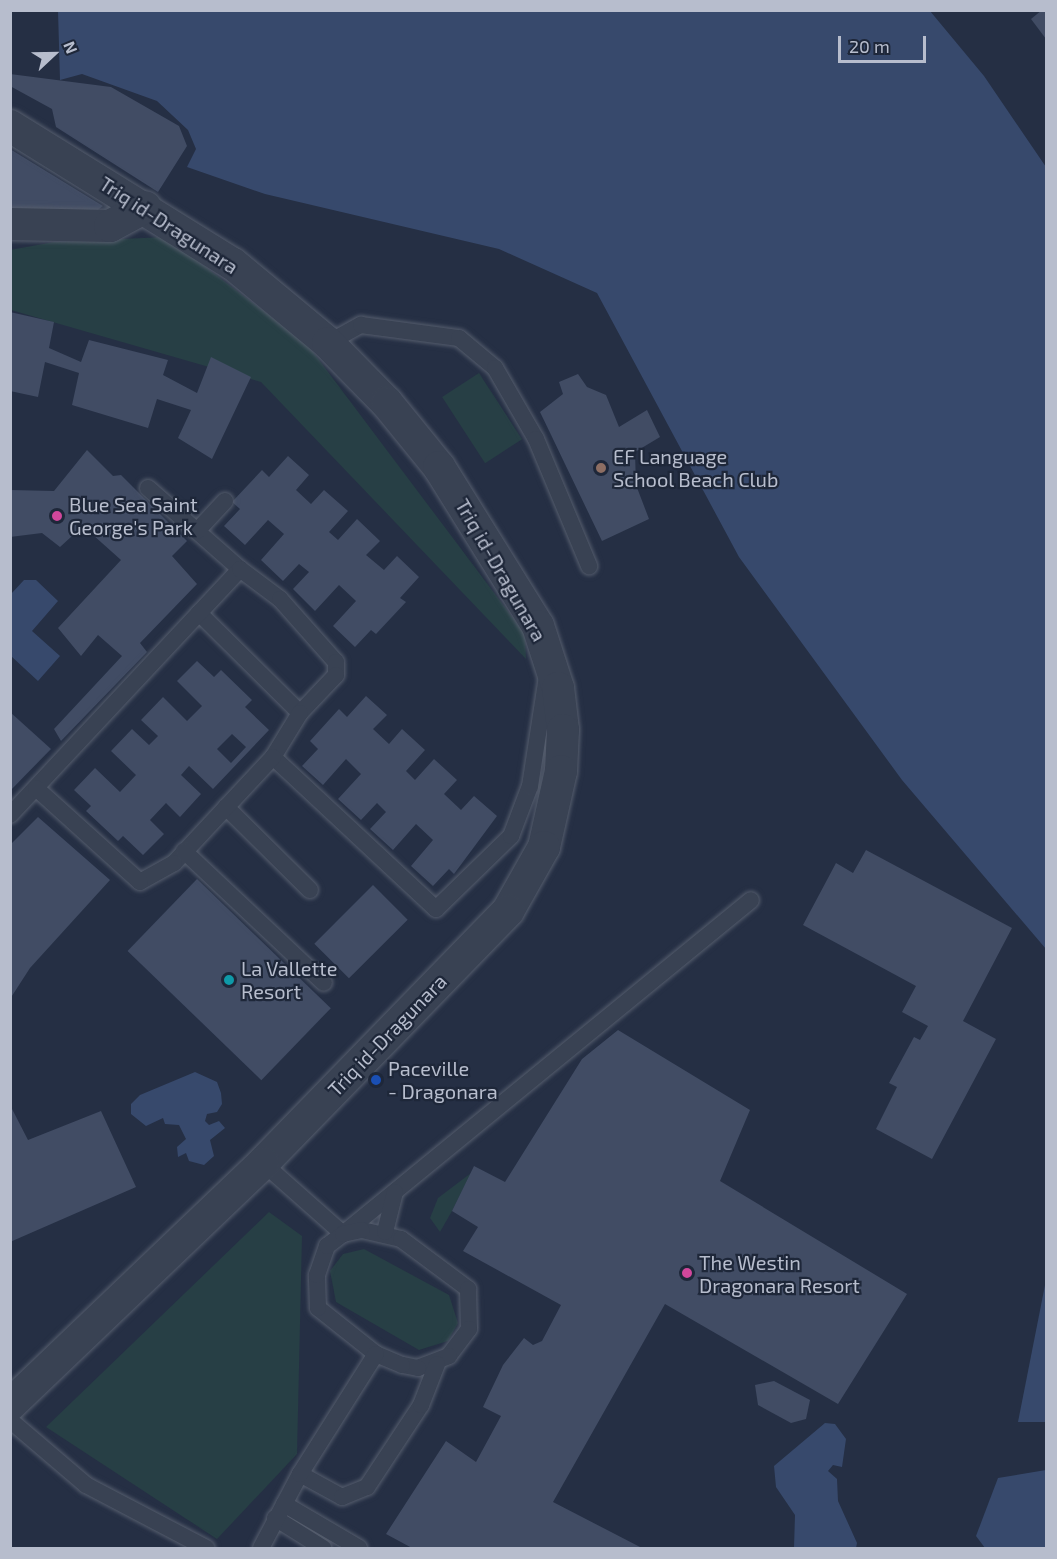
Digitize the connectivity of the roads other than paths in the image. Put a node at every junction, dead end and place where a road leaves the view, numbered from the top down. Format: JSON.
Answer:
{"nodes":[{"id":1,"x":10,"y":126,"type":"edge"},
{"id":2,"x":145,"y":207,"type":"junction"},
{"id":3,"x":10,"y":224,"type":"edge"},
{"id":4,"x":328,"y":343,"type":"junction"},
{"id":5,"x":148,"y":488,"type":"dead end"},
{"id":6,"x":225,"y":501,"type":"dead end"},
{"id":7,"x":197,"y":531,"type":"junction"},
{"id":8,"x":589,"y":566,"type":"dead end"},
{"id":9,"x":240,"y":569,"type":"junction"},
{"id":10,"x":199,"y":613,"type":"junction"},
{"id":11,"x":550,"y":659,"type":"junction"},
{"id":12,"x":300,"y":713,"type":"junction"},
{"id":13,"x":273,"y":757,"type":"junction"},
{"id":14,"x":36,"y":788,"type":"junction"},
{"id":15,"x":226,"y":807,"type":"junction"},
{"id":16,"x":10,"y":815,"type":"edge"},
{"id":17,"x":184,"y":851,"type":"junction"},
{"id":18,"x":310,"y":890,"type":"dead end"},
{"id":19,"x":751,"y":900,"type":"dead end"},
{"id":20,"x":324,"y":983,"type":"dead end"},
{"id":21,"x":263,"y":1163,"type":"junction"},
{"id":22,"x":395,"y":1192,"type":"junction"},
{"id":23,"x":385,"y":1232,"type":"junction"},
{"id":24,"x":343,"y":1234,"type":"junction"},
{"id":25,"x":376,"y":1354,"type":"junction"},
{"id":26,"x":437,"y":1364,"type":"junction"},
{"id":27,"x":10,"y":1405,"type":"edge"},
{"id":28,"x":10,"y":1420,"type":"edge"},
{"id":29,"x":300,"y":1474,"type":"junction"},
{"id":30,"x":280,"y":1511,"type":"junction"},
{"id":31,"x":206,"y":1548,"type":"edge"},
{"id":32,"x":261,"y":1548,"type":"edge"},
{"id":33,"x":323,"y":1548,"type":"edge"},
{"id":34,"x":359,"y":1548,"type":"edge"}],
"edges":[{"from":1,"to":2,"type":"street","name":"Triq id-Dragunara"},
{"from":2,"to":3,"type":"street"},
{"from":2,"to":4,"type":"street","name":"Triq id-Dragunara"},
{"from":4,"to":8,"type":"lane"},
{"from":4,"to":11,"type":"street","name":"Triq id-Dragunara"},
{"from":5,"to":7,"type":"lane"},
{"from":6,"to":7,"type":"lane"},
{"from":7,"to":9,"type":"lane"},
{"from":9,"to":10,"type":"lane"},
{"from":9,"to":12,"type":"lane"},
{"from":10,"to":12,"type":"lane"},
{"from":10,"to":14,"type":"lane"},
{"from":11,"to":13,"type":"lane"},
{"from":11,"to":21,"type":"street","name":"Triq id-Dragunara"},
{"from":12,"to":13,"type":"lane"},
{"from":13,"to":15,"type":"lane"},
{"from":14,"to":16,"type":"lane"},
{"from":14,"to":17,"type":"lane"},
{"from":15,"to":17,"type":"lane"},
{"from":15,"to":18,"type":"lane"},
{"from":17,"to":20,"type":"lane"},
{"from":19,"to":22,"type":"lane"},
{"from":21,"to":24,"type":"lane"},
{"from":21,"to":27,"type":"street","name":"Triq id-Dragunara"},
{"from":22,"to":23,"type":"lane"},
{"from":22,"to":24,"type":"lane"},
{"from":23,"to":24,"type":"lane"},
{"from":23,"to":26,"type":"lane"},
{"from":24,"to":25,"type":"lane"},
{"from":25,"to":26,"type":"lane"},
{"from":25,"to":29,"type":"lane"},
{"from":26,"to":29,"type":"lane"},
{"from":28,"to":31,"type":"lane"},
{"from":29,"to":30,"type":"lane"},
{"from":30,"to":32,"type":"lane"},
{"from":30,"to":33,"type":"lane"},
{"from":30,"to":34,"type":"lane"}]}
